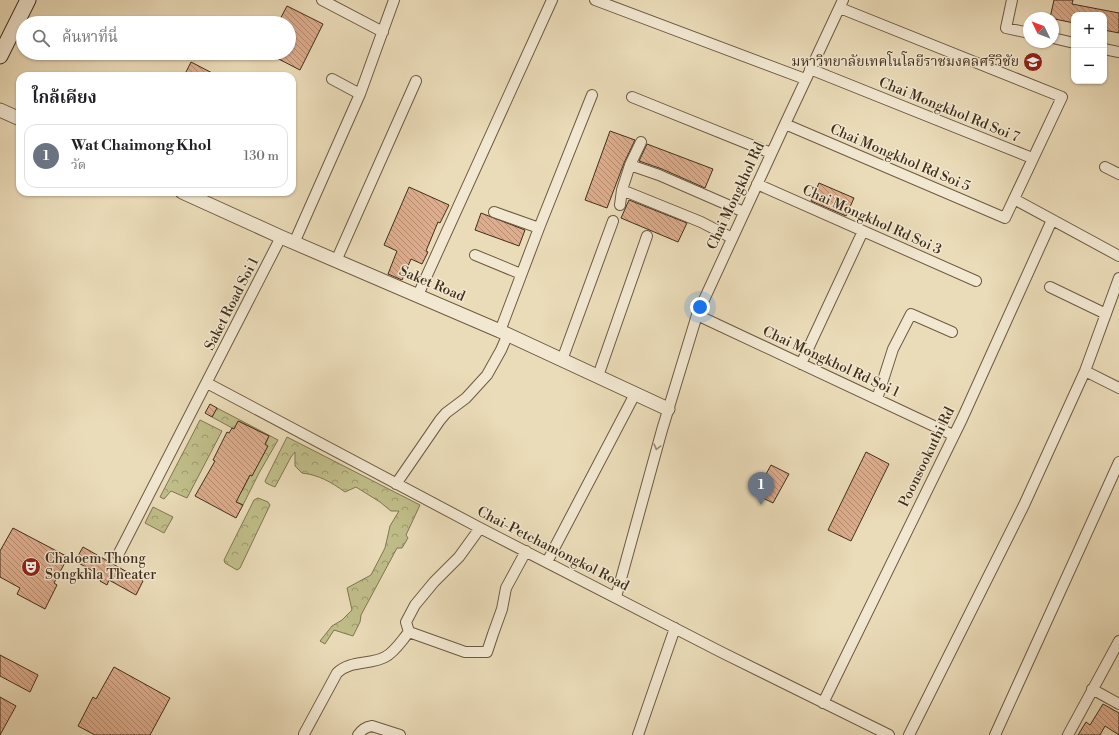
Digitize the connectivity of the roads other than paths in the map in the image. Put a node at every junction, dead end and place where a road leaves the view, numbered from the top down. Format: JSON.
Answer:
{"nodes":[{"id":1,"x":28,"y":0,"type":"edge"},
{"id":2,"x":322,"y":0,"type":"edge"},
{"id":3,"x":394,"y":0,"type":"edge"},
{"id":4,"x":552,"y":0,"type":"edge"},
{"id":5,"x":595,"y":0,"type":"edge"},
{"id":6,"x":1012,"y":0,"type":"edge"},
{"id":7,"x":336,"y":3,"type":"edge"},
{"id":8,"x":842,"y":4,"type":"edge"},
{"id":9,"x":20,"y":16,"type":"edge"},
{"id":10,"x":16,"y":24,"type":"edge"},
{"id":11,"x":383,"y":32,"type":"junction"},
{"id":12,"x":1023,"y":32,"type":"edge"},
{"id":13,"x":1059,"y":39,"type":"edge"},
{"id":14,"x":1071,"y":42,"type":"edge"},
{"id":15,"x":1107,"y":50,"type":"edge"},
{"id":16,"x":1119,"y":52,"type":"edge"},
{"id":17,"x":0,"y":56,"type":"edge"},
{"id":18,"x":810,"y":69,"type":"junction"},
{"id":19,"x":332,"y":79,"type":"dead end"},
{"id":20,"x":806,"y":79,"type":"junction"},
{"id":21,"x":416,"y":81,"type":"dead end"},
{"id":22,"x":360,"y":94,"type":"junction"},
{"id":23,"x":592,"y":95,"type":"dead end"},
{"id":24,"x":632,"y":97,"type":"dead end"},
{"id":25,"x":0,"y":110,"type":"edge"},
{"id":26,"x":16,"y":117,"type":"edge"},
{"id":27,"x":785,"y":124,"type":"junction"},
{"id":28,"x":642,"y":142,"type":"dead end"},
{"id":29,"x":771,"y":153,"type":"junction"},
{"id":30,"x":1032,"y":158,"type":"junction"},
{"id":31,"x":630,"y":165,"type":"junction"},
{"id":32,"x":1106,"y":167,"type":"dead end"},
{"id":33,"x":1119,"y":174,"type":"edge"},
{"id":34,"x":757,"y":184,"type":"junction"},
{"id":35,"x":622,"y":190,"type":"junction"},
{"id":36,"x":191,"y":196,"type":"edge"},
{"id":37,"x":1014,"y":199,"type":"junction"},
{"id":38,"x":620,"y":205,"type":"dead end"},
{"id":39,"x":494,"y":212,"type":"dead end"},
{"id":40,"x":744,"y":212,"type":"junction"},
{"id":41,"x":1052,"y":220,"type":"junction"},
{"id":42,"x":613,"y":221,"type":"dead end"},
{"id":43,"x":539,"y":228,"type":"junction"},
{"id":44,"x":863,"y":231,"type":"junction"},
{"id":45,"x":648,"y":236,"type":"dead end"},
{"id":46,"x":281,"y":237,"type":"junction"},
{"id":47,"x":732,"y":238,"type":"junction"},
{"id":48,"x":294,"y":243,"type":"junction"},
{"id":49,"x":475,"y":255,"type":"dead end"},
{"id":50,"x":1119,"y":256,"type":"edge"},
{"id":51,"x":336,"y":261,"type":"junction"},
{"id":52,"x":521,"y":274,"type":"junction"},
{"id":53,"x":1119,"y":278,"type":"edge"},
{"id":54,"x":976,"y":281,"type":"dead end"},
{"id":55,"x":1050,"y":287,"type":"dead end"},
{"id":56,"x":418,"y":295,"type":"junction"},
{"id":57,"x":1106,"y":314,"type":"junction"},
{"id":58,"x":697,"y":315,"type":"junction"},
{"id":59,"x":952,"y":332,"type":"dead end"},
{"id":60,"x":504,"y":333,"type":"junction"},
{"id":61,"x":562,"y":360,"type":"junction"},
{"id":62,"x":801,"y":364,"type":"junction"},
{"id":63,"x":1085,"y":372,"type":"junction"},
{"id":64,"x":598,"y":376,"type":"junction"},
{"id":65,"x":207,"y":383,"type":"junction"},
{"id":66,"x":1119,"y":388,"type":"edge"},
{"id":67,"x":635,"y":394,"type":"junction"},
{"id":68,"x":876,"y":399,"type":"junction"},
{"id":69,"x":668,"y":409,"type":"junction"},
{"id":70,"x":953,"y":435,"type":"junction"},
{"id":71,"x":1119,"y":462,"type":"edge"},
{"id":72,"x":396,"y":484,"type":"junction"},
{"id":73,"x":480,"y":528,"type":"junction"},
{"id":74,"x":526,"y":551,"type":"junction"},
{"id":75,"x":118,"y":555,"type":"dead end"},
{"id":76,"x":547,"y":562,"type":"junction"},
{"id":77,"x":616,"y":597,"type":"junction"},
{"id":78,"x":675,"y":628,"type":"junction"},
{"id":79,"x":409,"y":632,"type":"junction"},
{"id":80,"x":1119,"y":641,"type":"edge"},
{"id":81,"x":1092,"y":689,"type":"junction"},
{"id":82,"x":823,"y":703,"type":"junction"},
{"id":83,"x":1119,"y":704,"type":"edge"},
{"id":84,"x":304,"y":734,"type":"edge"},
{"id":85,"x":358,"y":735,"type":"edge"},
{"id":86,"x":400,"y":735,"type":"edge"},
{"id":87,"x":638,"y":735,"type":"edge"},
{"id":88,"x":890,"y":735,"type":"edge"},
{"id":89,"x":910,"y":735,"type":"edge"},
{"id":90,"x":994,"y":735,"type":"edge"},
{"id":91,"x":1068,"y":735,"type":"edge"}],
"edges":[{"from":1,"to":9,"type":"main road"},
{"from":2,"to":7,"type":"street"},
{"from":3,"to":11,"type":"street"},
{"from":4,"to":56,"type":"street"},
{"from":5,"to":20,"type":"street"},
{"from":6,"to":12,"type":"street"},
{"from":7,"to":11,"type":"street"},
{"from":8,"to":18,"type":"street","name":"Chai Mongkhol Rd"},
{"from":8,"to":30,"type":"street"},
{"from":10,"to":17,"type":"main road"},
{"from":11,"to":22,"type":"street"},
{"from":13,"to":14,"type":"street"},
{"from":15,"to":16,"type":"street"},
{"from":18,"to":20,"type":"street","name":"Chai Mongkhol Rd"},
{"from":18,"to":30,"type":"street","name":"Chai Mongkhol Rd Soi 7"},
{"from":19,"to":22,"type":"street"},
{"from":20,"to":27,"type":"street","name":"Chai Mongkhol Rd"},
{"from":21,"to":51,"type":"street"},
{"from":22,"to":48,"type":"street"},
{"from":23,"to":43,"type":"street"},
{"from":24,"to":29,"type":"street"},
{"from":25,"to":26,"type":"street"},
{"from":27,"to":29,"type":"street","name":"Chai Mongkhol Rd"},
{"from":27,"to":37,"type":"street","name":"Chai Mongkhol Rd Soi 5"},
{"from":28,"to":31,"type":"street"},
{"from":29,"to":34,"type":"street","name":"Chai Mongkhol Rd"},
{"from":30,"to":37,"type":"street"},
{"from":31,"to":35,"type":"street"},
{"from":31,"to":40,"type":"street"},
{"from":32,"to":33,"type":"street"},
{"from":34,"to":40,"type":"street","name":"Chai Mongkhol Rd"},
{"from":34,"to":44,"type":"street","name":"Chai Mongkhol Rd Soi 3"},
{"from":35,"to":38,"type":"street"},
{"from":35,"to":47,"type":"street"},
{"from":36,"to":46,"type":"street","name":"Saket Road"},
{"from":37,"to":41,"type":"street"},
{"from":39,"to":43,"type":"street"},
{"from":40,"to":47,"type":"street","name":"Chai Mongkhol Rd"},
{"from":41,"to":50,"type":"street"},
{"from":41,"to":70,"type":"street","name":"Poonsookuthi Rd"},
{"from":42,"to":61,"type":"street"},
{"from":43,"to":52,"type":"street"},
{"from":44,"to":54,"type":"street","name":"Chai Mongkhol Rd Soi 3"},
{"from":44,"to":62,"type":"street"},
{"from":45,"to":64,"type":"street"},
{"from":46,"to":48,"type":"street","name":"Saket Road"},
{"from":46,"to":65,"type":"street","name":"Saket Road Soi 1"},
{"from":47,"to":58,"type":"street","name":"Chai Mongkhol Rd"},
{"from":48,"to":51,"type":"street","name":"Saket Road"},
{"from":49,"to":52,"type":"street"},
{"from":51,"to":56,"type":"street","name":"Saket Road"},
{"from":52,"to":60,"type":"street"},
{"from":53,"to":57,"type":"street"},
{"from":55,"to":57,"type":"street"},
{"from":56,"to":60,"type":"street","name":"Saket Road"},
{"from":57,"to":63,"type":"street"},
{"from":58,"to":62,"type":"street","name":"Chai Mongkhol Rd Soi 1"},
{"from":58,"to":69,"type":"street","name":"Chai Mongkhol Rd"},
{"from":59,"to":68,"type":"street"},
{"from":60,"to":61,"type":"street","name":"Saket Road"},
{"from":60,"to":72,"type":"street"},
{"from":61,"to":64,"type":"street","name":"Saket Road"},
{"from":62,"to":68,"type":"street","name":"Chai Mongkhol Rd Soi 1"},
{"from":63,"to":66,"type":"street"},
{"from":63,"to":89,"type":"street"},
{"from":64,"to":67,"type":"street","name":"Saket Road"},
{"from":65,"to":72,"type":"street","name":"Chai-Petchamongkol Road"},
{"from":65,"to":75,"type":"street","name":"Saket Road Soi 1"},
{"from":67,"to":69,"type":"street","name":"Saket Road"},
{"from":67,"to":76,"type":"street"},
{"from":68,"to":70,"type":"street","name":"Chai Mongkhol Rd Soi 1"},
{"from":69,"to":77,"type":"street","name":"Chai Mongkhol Rd","one_way":true},
{"from":70,"to":82,"type":"street","name":"Poonsookuthi Rd"},
{"from":71,"to":90,"type":"street"},
{"from":72,"to":73,"type":"street","name":"Chai-Petchamongkol Road"},
{"from":73,"to":74,"type":"street","name":"Chai-Petchamongkol Road"},
{"from":73,"to":79,"type":"street"},
{"from":74,"to":76,"type":"street","name":"Chai-Petchamongkol Road"},
{"from":74,"to":79,"type":"street"},
{"from":76,"to":77,"type":"street","name":"Chai-Petchamongkol Road"},
{"from":77,"to":78,"type":"street","name":"Chai-Petchamongkol Road"},
{"from":78,"to":82,"type":"street","name":"Chai-Petchamongkol Road"},
{"from":78,"to":87,"type":"street"},
{"from":79,"to":84,"type":"street"},
{"from":80,"to":81,"type":"street"},
{"from":81,"to":83,"type":"street"},
{"from":81,"to":91,"type":"street"},
{"from":82,"to":88,"type":"street","name":"Chai-Petchamongkol Road"},
{"from":85,"to":86,"type":"street"}]}
